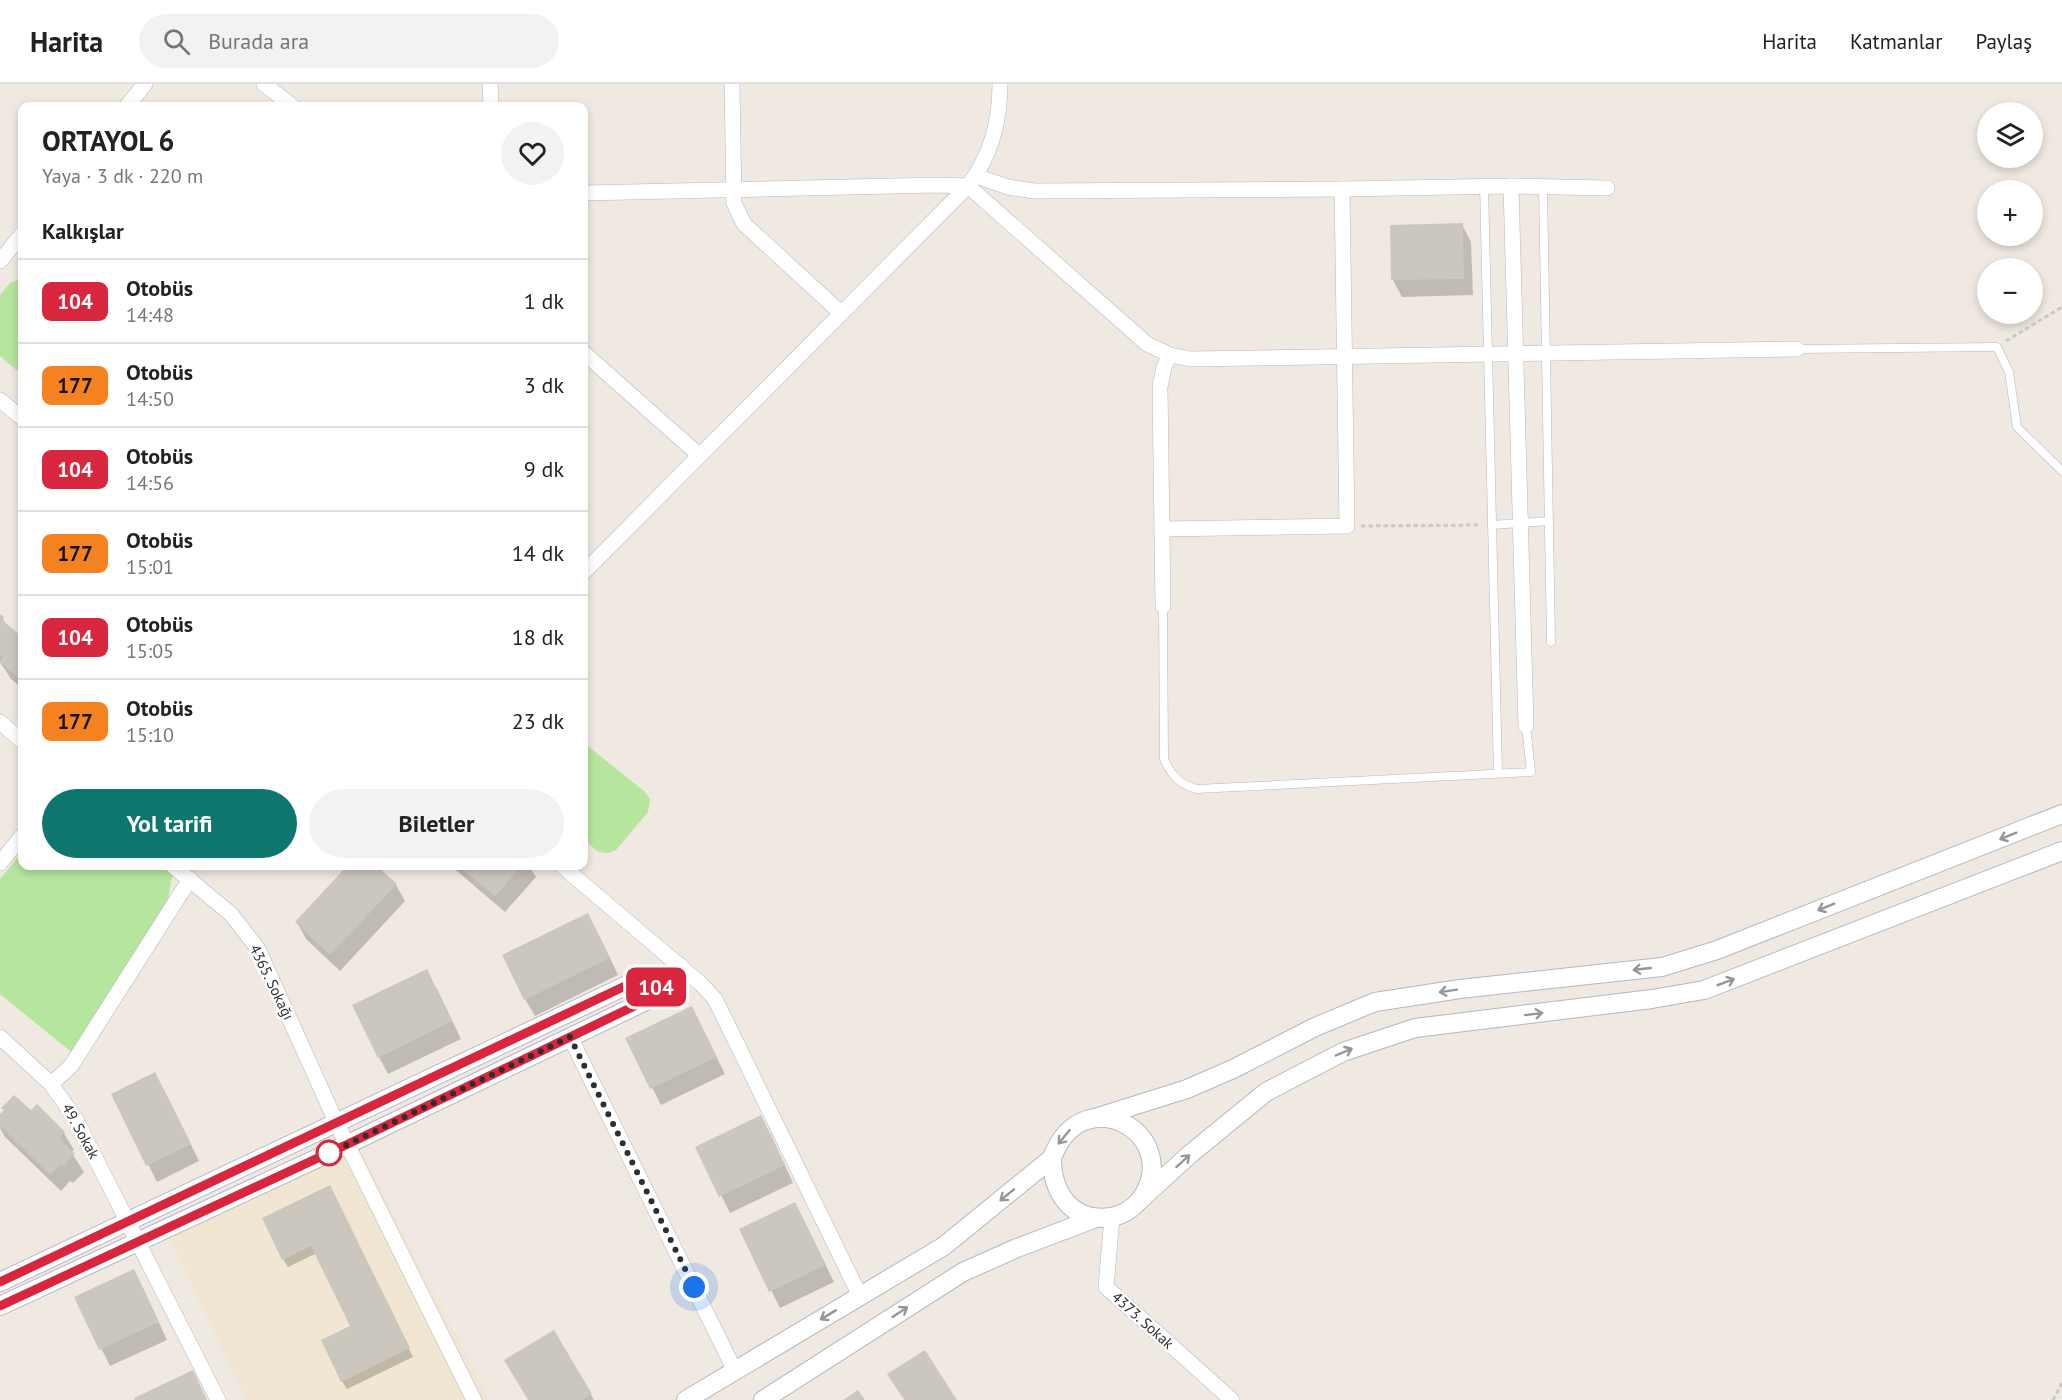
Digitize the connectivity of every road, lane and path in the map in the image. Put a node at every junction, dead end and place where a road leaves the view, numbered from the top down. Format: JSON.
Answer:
{"nodes":[{"id":1,"x":146,"y":84,"type":"edge"},
{"id":2,"x":264,"y":84,"type":"edge"},
{"id":3,"x":490,"y":84,"type":"edge"},
{"id":4,"x":732,"y":84,"type":"edge"},
{"id":5,"x":1000,"y":84,"type":"edge"},
{"id":6,"x":130,"y":102,"type":"edge"},
{"id":7,"x":287,"y":102,"type":"edge"},
{"id":8,"x":491,"y":102,"type":"edge"},
{"id":9,"x":972,"y":181,"type":"junction"},
{"id":10,"x":1484,"y":186,"type":"junction"},
{"id":11,"x":1511,"y":186,"type":"junction"},
{"id":12,"x":1543,"y":187,"type":"junction"},
{"id":13,"x":1607,"y":188,"type":"dead end"},
{"id":14,"x":733,"y":189,"type":"junction"},
{"id":15,"x":1342,"y":189,"type":"junction"},
{"id":16,"x":588,"y":193,"type":"edge"},
{"id":17,"x":18,"y":239,"type":"edge"},
{"id":18,"x":0,"y":261,"type":"edge"},
{"id":19,"x":2062,"y":307,"type":"edge"},
{"id":20,"x":841,"y":313,"type":"junction"},
{"id":21,"x":1997,"y":347,"type":"junction"},
{"id":22,"x":1797,"y":349,"type":"joint"},
{"id":23,"x":1546,"y":353,"type":"junction"},
{"id":24,"x":1488,"y":354,"type":"junction"},
{"id":25,"x":1516,"y":354,"type":"junction"},
{"id":26,"x":1170,"y":355,"type":"junction"},
{"id":27,"x":588,"y":356,"type":"edge"},
{"id":28,"x":1344,"y":357,"type":"junction"},
{"id":29,"x":0,"y":400,"type":"edge"},
{"id":30,"x":18,"y":415,"type":"edge"},
{"id":31,"x":699,"y":455,"type":"junction"},
{"id":32,"x":2062,"y":471,"type":"edge"},
{"id":33,"x":1549,"y":521,"type":"junction"},
{"id":34,"x":1520,"y":523,"type":"junction"},
{"id":35,"x":1492,"y":525,"type":"junction"},
{"id":36,"x":1347,"y":526,"type":"junction"},
{"id":37,"x":1162,"y":529,"type":"junction"},
{"id":38,"x":588,"y":568,"type":"edge"},
{"id":39,"x":1162,"y":606,"type":"joint"},
{"id":40,"x":1551,"y":642,"type":"dead end"},
{"id":41,"x":0,"y":722,"type":"edge"},
{"id":42,"x":1526,"y":726,"type":"joint"},
{"id":43,"x":18,"y":738,"type":"edge"},
{"id":44,"x":1498,"y":773,"type":"junction"},
{"id":45,"x":2062,"y":814,"type":"edge"},
{"id":46,"x":18,"y":841,"type":"edge"},
{"id":47,"x":2062,"y":851,"type":"edge"},
{"id":48,"x":0,"y":863,"type":"edge"},
{"id":49,"x":178,"y":870,"type":"edge"},
{"id":50,"x":567,"y":870,"type":"edge"},
{"id":51,"x":190,"y":879,"type":"junction"},
{"id":52,"x":680,"y":965,"type":"junction"},
{"id":53,"x":658,"y":981,"type":"junction"},
{"id":54,"x":0,"y":1037,"type":"edge"},
{"id":55,"x":570,"y":1037,"type":"junction"},
{"id":56,"x":51,"y":1084,"type":"junction"},
{"id":57,"x":1098,"y":1118,"type":"junction"},
{"id":58,"x":337,"y":1124,"type":"junction"},
{"id":59,"x":348,"y":1144,"type":"junction"},
{"id":60,"x":1052,"y":1158,"type":"junction"},
{"id":61,"x":1140,"y":1200,"type":"junction"},
{"id":62,"x":1104,"y":1217,"type":"junction"},
{"id":63,"x":128,"y":1220,"type":"junction"},
{"id":64,"x":139,"y":1242,"type":"junction"},
{"id":65,"x":0,"y":1282,"type":"edge"},
{"id":66,"x":860,"y":1296,"type":"junction"},
{"id":67,"x":0,"y":1306,"type":"edge"},
{"id":68,"x":735,"y":1371,"type":"junction"},
{"id":69,"x":2062,"y":1383,"type":"edge"},
{"id":70,"x":218,"y":1400,"type":"edge"},
{"id":71,"x":474,"y":1400,"type":"edge"},
{"id":72,"x":686,"y":1400,"type":"edge"},
{"id":73,"x":763,"y":1400,"type":"edge"},
{"id":74,"x":1232,"y":1400,"type":"edge"},
{"id":75,"x":2053,"y":1400,"type":"edge"}],
"edges":[{"from":1,"to":6,"type":"street"},
{"from":2,"to":7,"type":"street"},
{"from":3,"to":8,"type":"street"},
{"from":4,"to":14,"type":"street"},
{"from":5,"to":9,"type":"street"},
{"from":9,"to":14,"type":"street"},
{"from":9,"to":15,"type":"street"},
{"from":9,"to":20,"type":"street"},
{"from":9,"to":26,"type":"street"},
{"from":10,"to":11,"type":"street"},
{"from":10,"to":15,"type":"street"},
{"from":10,"to":24,"type":"lane"},
{"from":11,"to":12,"type":"street"},
{"from":11,"to":25,"type":"street"},
{"from":12,"to":13,"type":"street"},
{"from":12,"to":23,"type":"lane"},
{"from":14,"to":16,"type":"street"},
{"from":14,"to":20,"type":"street"},
{"from":15,"to":28,"type":"street"},
{"from":17,"to":18,"type":"street"},
{"from":19,"to":21,"type":"path"},
{"from":20,"to":31,"type":"street"},
{"from":21,"to":22,"type":"lane"},
{"from":21,"to":32,"type":"lane"},
{"from":22,"to":23,"type":"street"},
{"from":23,"to":25,"type":"street"},
{"from":23,"to":33,"type":"lane"},
{"from":24,"to":25,"type":"street"},
{"from":24,"to":28,"type":"street"},
{"from":24,"to":35,"type":"lane"},
{"from":25,"to":34,"type":"street"},
{"from":26,"to":28,"type":"street"},
{"from":26,"to":37,"type":"street"},
{"from":27,"to":31,"type":"street"},
{"from":28,"to":36,"type":"street"},
{"from":29,"to":30,"type":"street"},
{"from":31,"to":38,"type":"street"},
{"from":33,"to":34,"type":"lane"},
{"from":33,"to":40,"type":"lane"},
{"from":34,"to":35,"type":"lane"},
{"from":34,"to":42,"type":"street"},
{"from":35,"to":36,"type":"path"},
{"from":35,"to":44,"type":"lane"},
{"from":36,"to":37,"type":"street"},
{"from":37,"to":39,"type":"street"},
{"from":39,"to":44,"type":"lane"},
{"from":41,"to":43,"type":"street"},
{"from":42,"to":44,"type":"lane"},
{"from":45,"to":57,"type":"street","one_way":true},
{"from":46,"to":48,"type":"street"},
{"from":61,"to":47,"type":"street","one_way":true},
{"from":49,"to":51,"type":"street","name":"4365. Sokağı"},
{"from":50,"to":52,"type":"street"},
{"from":51,"to":56,"type":"street"},
{"from":51,"to":58,"type":"street","name":"4365. Sokağı"},
{"from":52,"to":53,"type":"street"},
{"from":52,"to":66,"type":"street"},
{"from":53,"to":55,"type":"street"},
{"from":53,"to":58,"type":"street"},
{"from":54,"to":56,"type":"street","name":"49. Sokak"},
{"from":55,"to":59,"type":"street"},
{"from":55,"to":68,"type":"street"},
{"from":56,"to":63,"type":"street","name":"49. Sokak"},
{"from":57,"to":60,"type":"street","one_way":true},
{"from":57,"to":61,"type":"street"},
{"from":58,"to":59,"type":"street","name":"4365. Sokağı"},
{"from":58,"to":63,"type":"street"},
{"from":59,"to":64,"type":"street"},
{"from":59,"to":71,"type":"street","name":"4365. Sokağı"},
{"from":60,"to":62,"type":"street"},
{"from":60,"to":66,"type":"street","one_way":true},
{"from":61,"to":62,"type":"street"},
{"from":73,"to":62,"type":"street","one_way":true},
{"from":62,"to":74,"type":"street","name":"4373. Sokak"},
{"from":63,"to":64,"type":"street","name":"49. Sokak"},
{"from":63,"to":65,"type":"street"},
{"from":64,"to":67,"type":"street"},
{"from":64,"to":70,"type":"street","name":"49. Sokak"},
{"from":66,"to":68,"type":"street","one_way":true},
{"from":68,"to":72,"type":"street"},
{"from":69,"to":75,"type":"path"}]}
